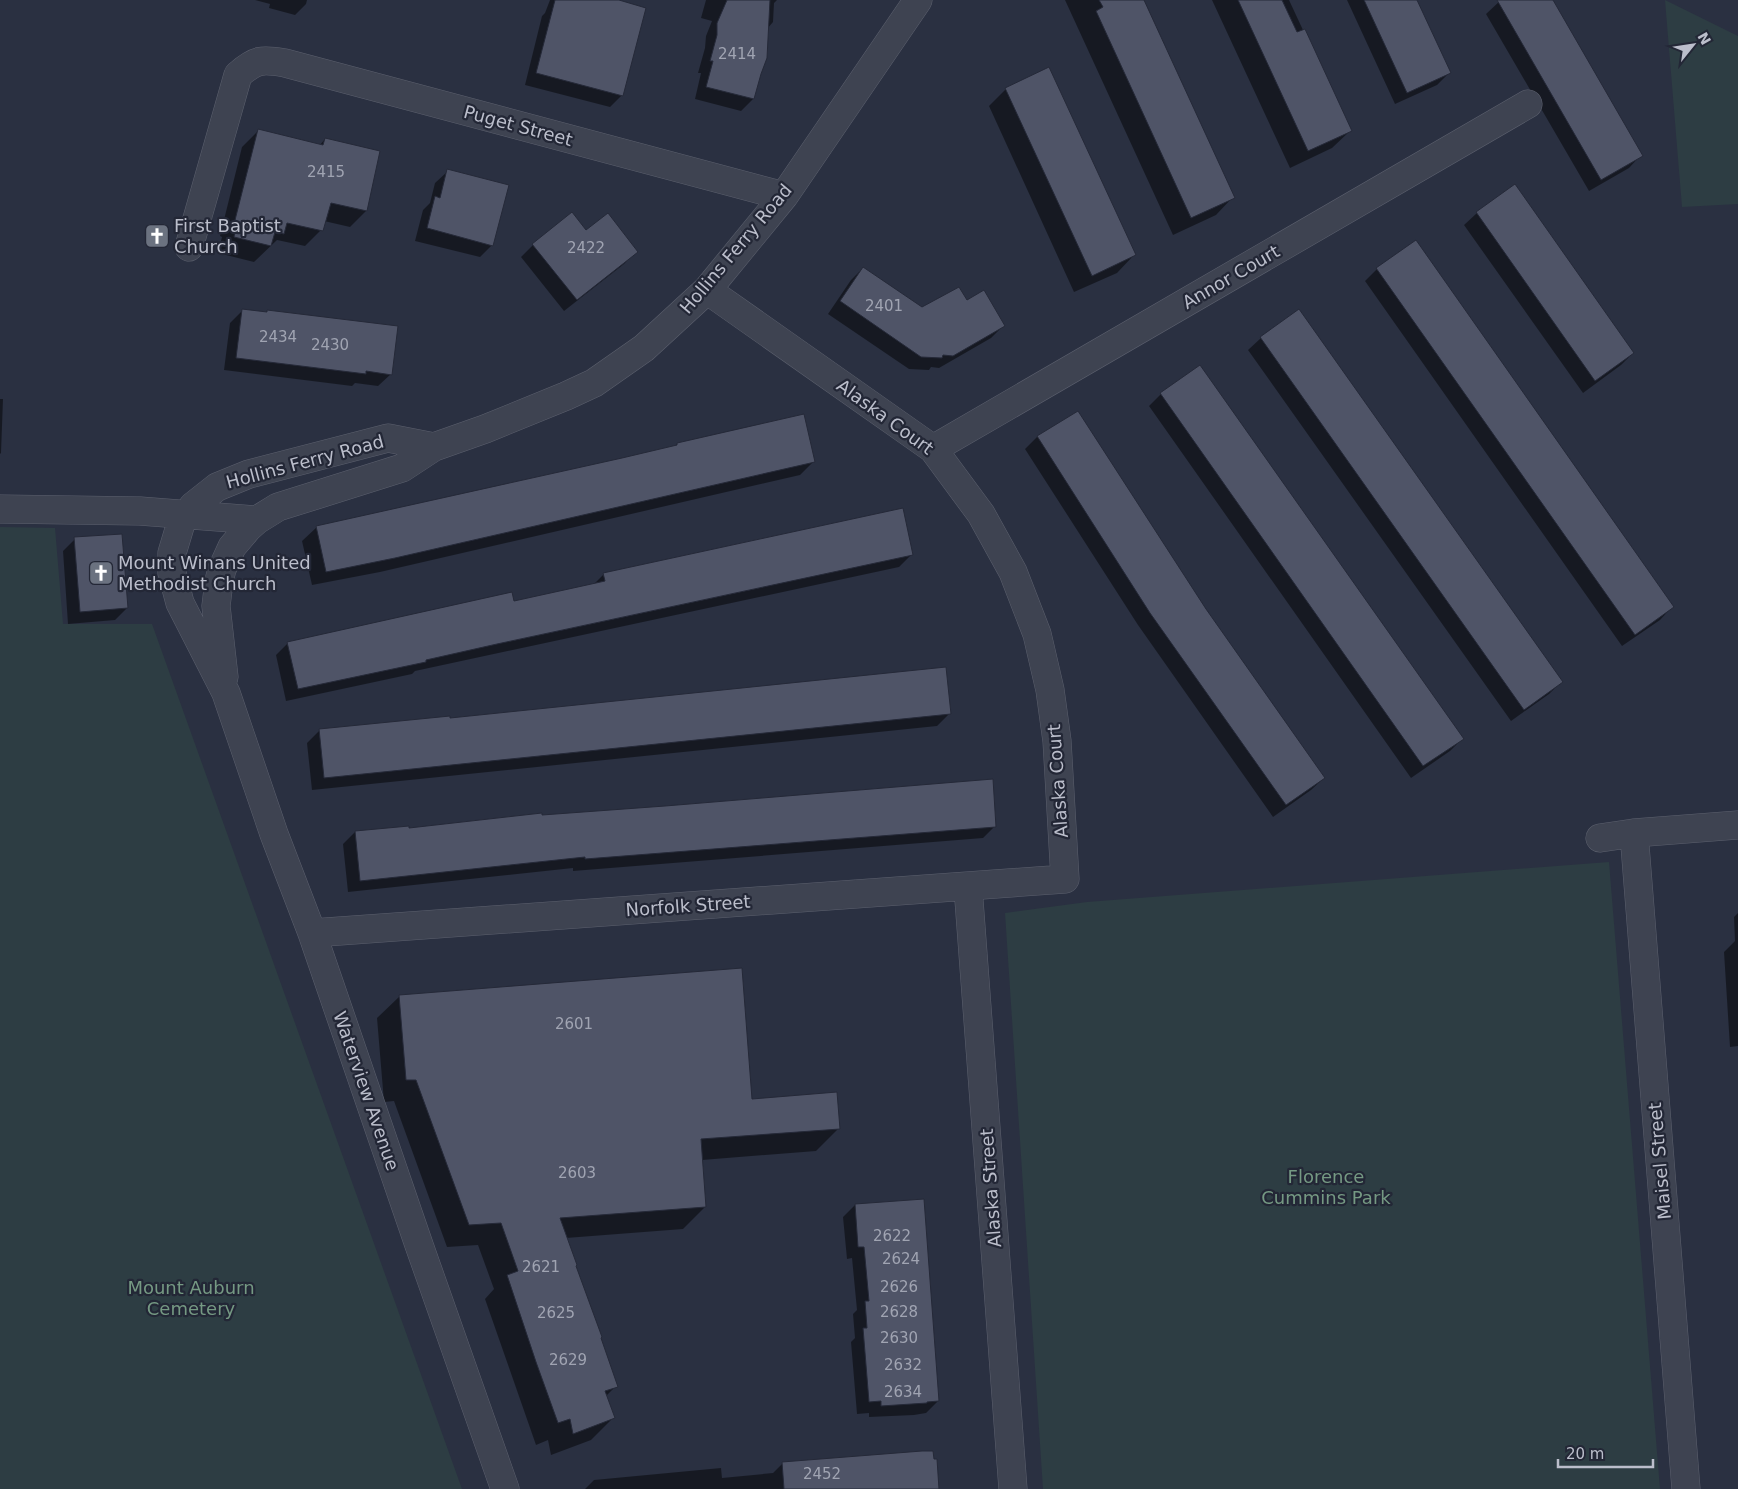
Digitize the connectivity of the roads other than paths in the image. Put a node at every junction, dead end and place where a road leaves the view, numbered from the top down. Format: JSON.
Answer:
{"nodes":[{"id":1,"x":918,"y":0,"type":"edge"},
{"id":2,"x":1528,"y":104,"type":"dead end"},
{"id":3,"x":784,"y":196,"type":"junction"},
{"id":4,"x":189,"y":247,"type":"dead end"},
{"id":5,"x":707,"y":290,"type":"junction"},
{"id":6,"x":434,"y":447,"type":"junction"},
{"id":7,"x":933,"y":449,"type":"junction"},
{"id":8,"x":0,"y":508,"type":"edge"},
{"id":9,"x":187,"y":515,"type":"junction"},
{"id":10,"x":248,"y":528,"type":"junction"},
{"id":11,"x":226,"y":694,"type":"junction"},
{"id":12,"x":1738,"y":825,"type":"edge"},
{"id":13,"x":1634,"y":833,"type":"junction"},
{"id":14,"x":1600,"y":838,"type":"dead end"},
{"id":15,"x":1065,"y":880,"type":"joint"},
{"id":16,"x":968,"y":887,"type":"junction"},
{"id":17,"x":312,"y":933,"type":"junction"},
{"id":18,"x":505,"y":1489,"type":"edge"},
{"id":19,"x":1013,"y":1489,"type":"edge"},
{"id":20,"x":1686,"y":1489,"type":"edge"}],
"edges":[{"from":1,"to":3,"type":"street","name":"Hollins Ferry Road"},
{"from":2,"to":7,"type":"street","name":"Annor Court"},
{"from":3,"to":4,"type":"street","name":"Puget Street"},
{"from":3,"to":5,"type":"street","name":"Hollins Ferry Road"},
{"from":5,"to":6,"type":"street","name":"Hollins Ferry Road"},
{"from":5,"to":7,"type":"street","name":"Alaska Court"},
{"from":6,"to":9,"type":"street","name":"Hollins Ferry Road"},
{"from":6,"to":10,"type":"street","name":"Hollins Ferry Road"},
{"from":7,"to":15,"type":"street","name":"Alaska Court"},
{"from":8,"to":9,"type":"street","name":"Hollins Ferry Road"},
{"from":9,"to":10,"type":"street","name":"Hollins Ferry Road"},
{"from":9,"to":11,"type":"street","name":"Waterview Avenue"},
{"from":10,"to":11,"type":"street","name":"Waterview Avenue"},
{"from":11,"to":17,"type":"street","name":"Waterview Avenue"},
{"from":12,"to":13,"type":"street"},
{"from":13,"to":14,"type":"street"},
{"from":13,"to":20,"type":"street","name":"Maisel Street"},
{"from":15,"to":16,"type":"street","name":"Norfolk Street"},
{"from":16,"to":17,"type":"street","name":"Norfolk Street"},
{"from":16,"to":19,"type":"street","name":"Alaska Street"},
{"from":17,"to":18,"type":"street","name":"Waterview Avenue"}]}
